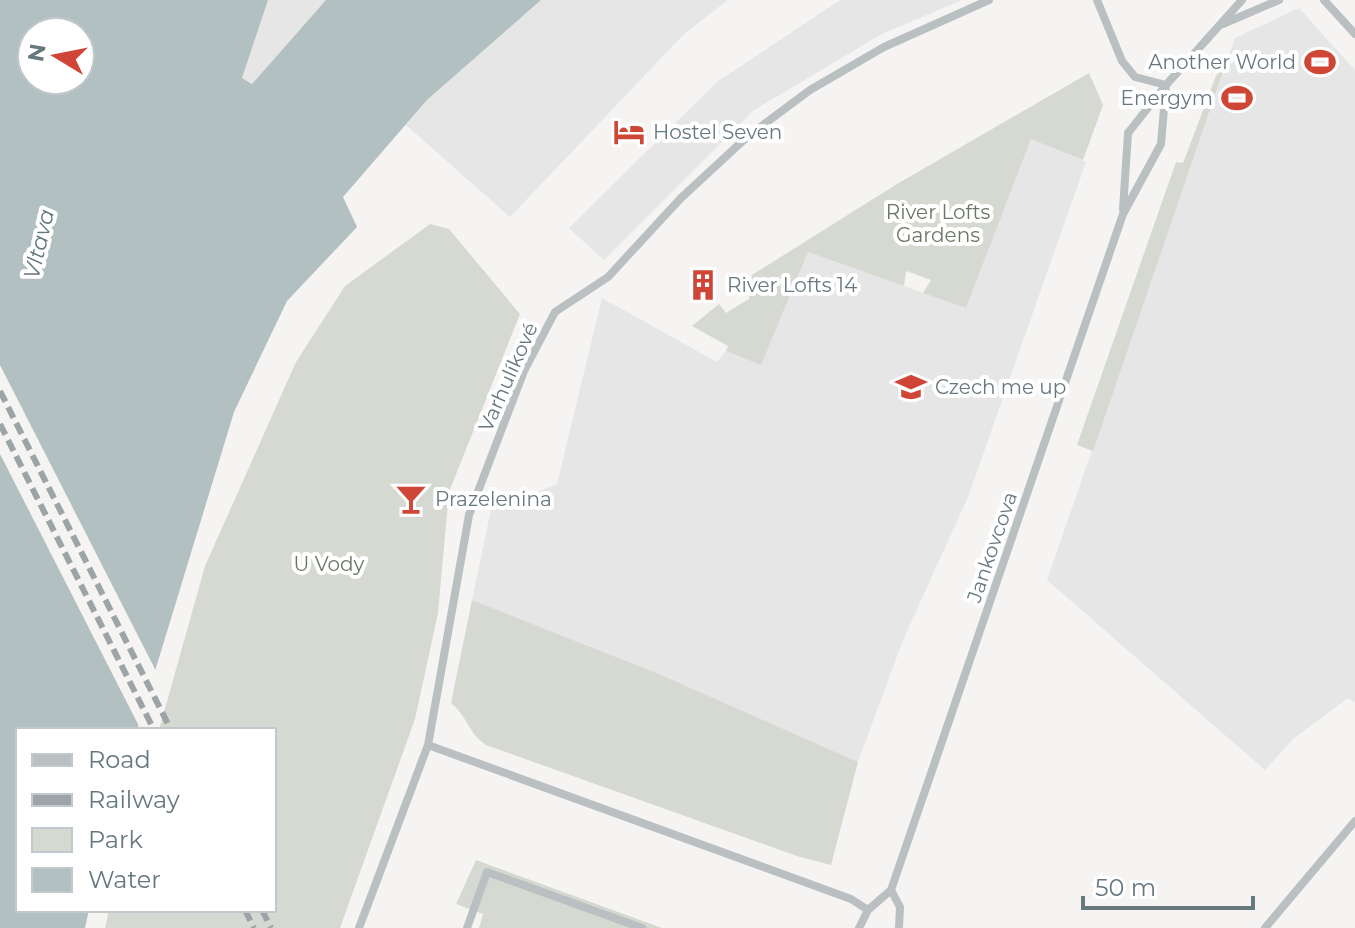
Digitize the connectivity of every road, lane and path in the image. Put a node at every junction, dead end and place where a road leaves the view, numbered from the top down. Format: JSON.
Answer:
{"nodes":[{"id":1,"x":989,"y":0,"type":"edge"},
{"id":2,"x":1097,"y":0,"type":"edge"},
{"id":3,"x":1242,"y":0,"type":"edge"},
{"id":4,"x":1279,"y":0,"type":"edge"},
{"id":5,"x":1324,"y":0,"type":"edge"},
{"id":6,"x":1219,"y":26,"type":"junction"},
{"id":7,"x":1355,"y":34,"type":"edge"},
{"id":8,"x":1166,"y":85,"type":"junction"},
{"id":9,"x":1123,"y":214,"type":"junction"},
{"id":10,"x":428,"y":745,"type":"junction"},
{"id":11,"x":1355,"y":821,"type":"edge"},
{"id":12,"x":891,"y":890,"type":"junction"},
{"id":13,"x":868,"y":910,"type":"junction"},
{"id":14,"x":359,"y":928,"type":"edge"},
{"id":15,"x":467,"y":928,"type":"edge"},
{"id":16,"x":642,"y":928,"type":"edge"},
{"id":17,"x":859,"y":928,"type":"edge"},
{"id":18,"x":899,"y":928,"type":"edge"},
{"id":19,"x":1265,"y":928,"type":"edge"}],
"edges":[{"from":1,"to":10,"type":"street","name":"Varhulíkové"},
{"from":2,"to":8,"type":"street"},
{"from":3,"to":6,"type":"street","name":"Jankovcova"},
{"from":4,"to":6,"type":"street","name":"Jankovcova"},
{"from":5,"to":7,"type":"street"},
{"from":6,"to":8,"type":"street","name":"Jankovcova"},
{"from":8,"to":9,"type":"street","name":"Jankovcova"},
{"from":8,"to":9,"type":"street","name":"Jankovcova"},
{"from":9,"to":12,"type":"street","name":"Jankovcova"},
{"from":10,"to":13,"type":"street"},
{"from":10,"to":14,"type":"street","name":"Varhulíkové"},
{"from":11,"to":19,"type":"street"},
{"from":12,"to":13,"type":"street"},
{"from":12,"to":18,"type":"street"},
{"from":13,"to":17,"type":"street"},
{"from":15,"to":16,"type":"street"}]}
